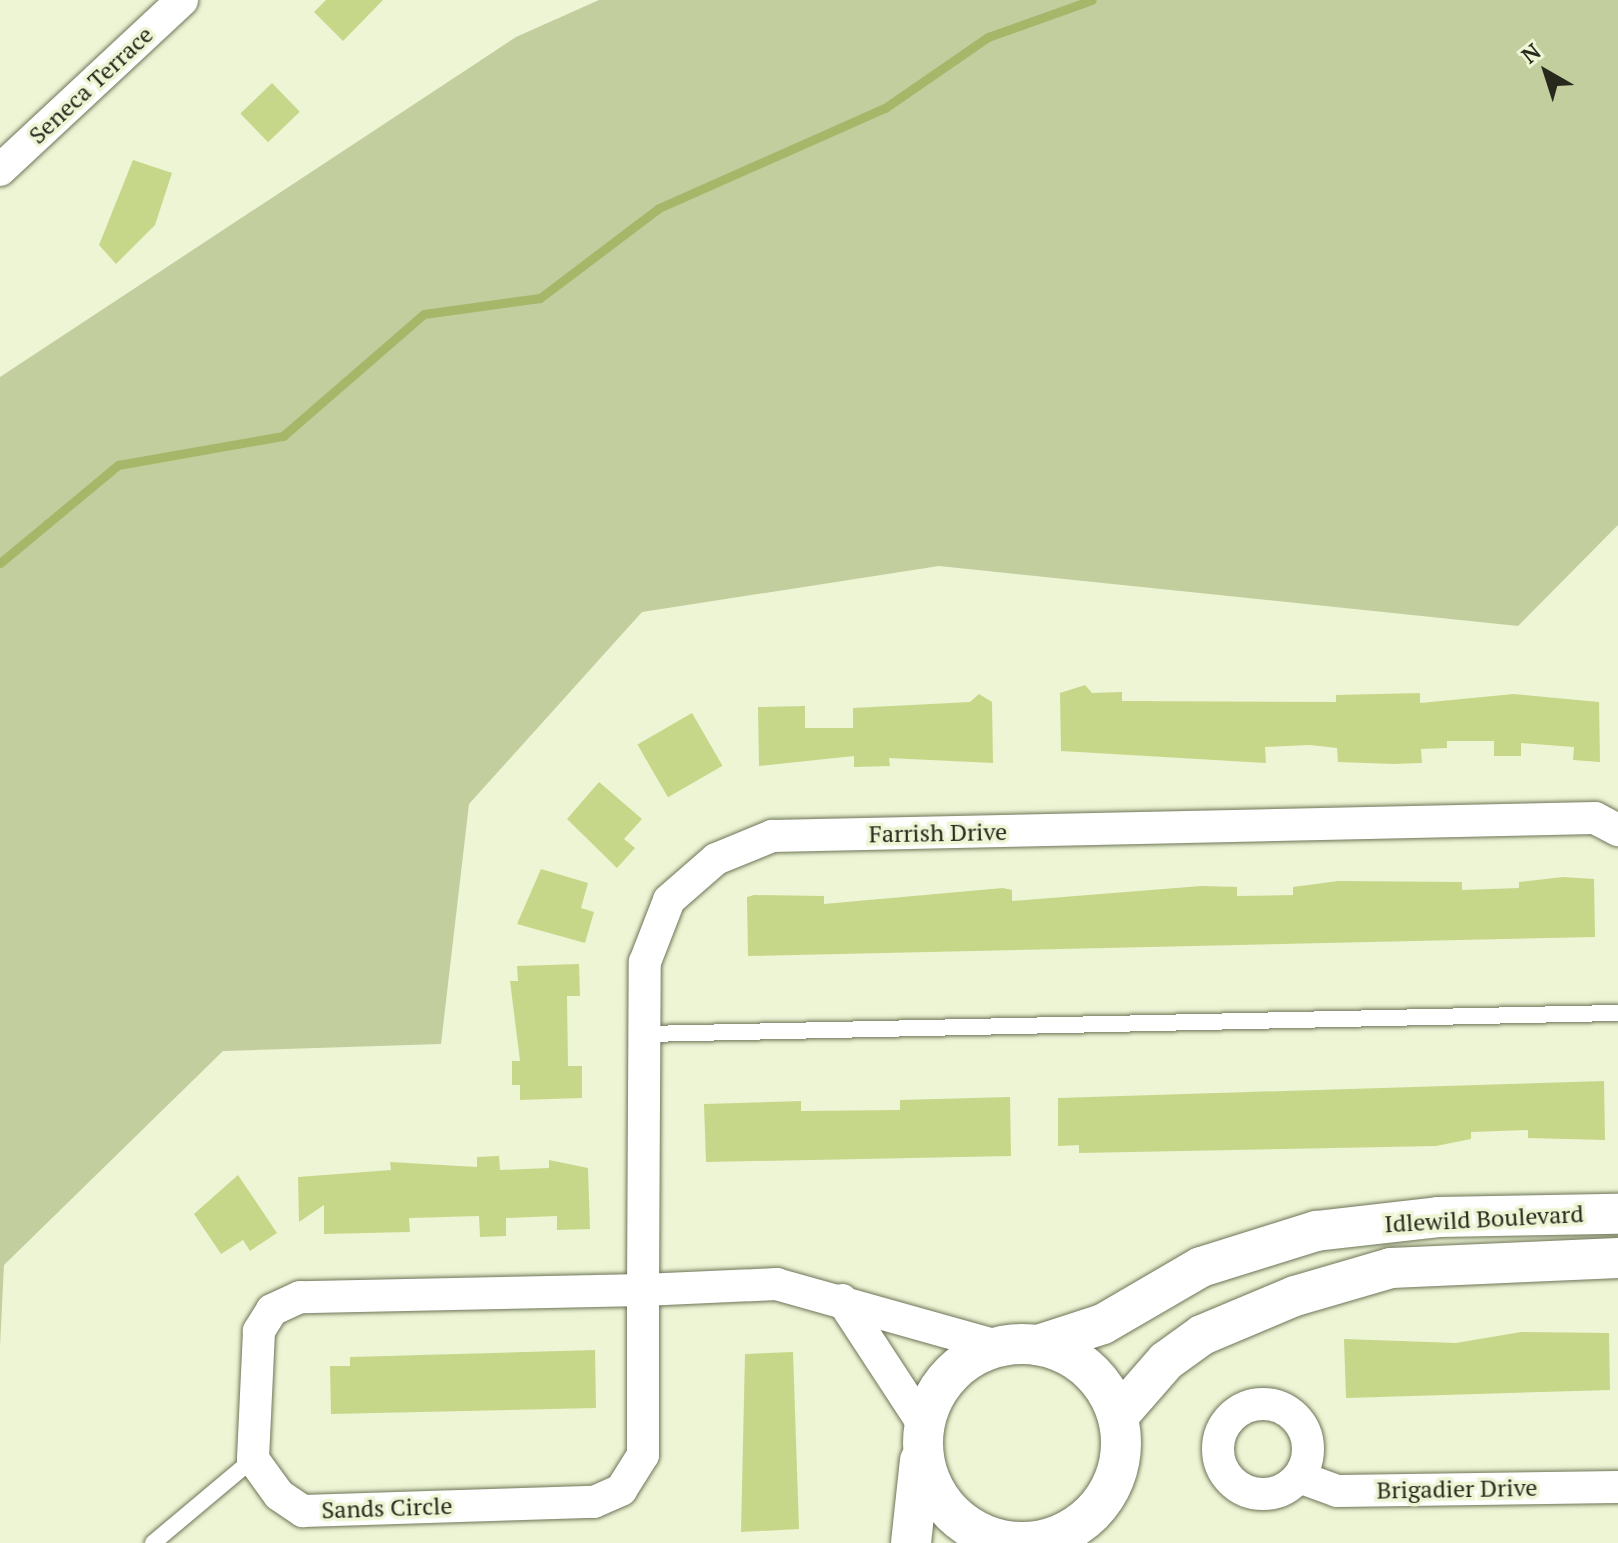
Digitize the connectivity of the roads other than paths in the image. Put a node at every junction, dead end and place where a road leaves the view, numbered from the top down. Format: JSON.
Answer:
{"nodes":[{"id":1,"x":182,"y":0,"type":"edge"},
{"id":2,"x":0,"y":170,"type":"edge"},
{"id":3,"x":1618,"y":830,"type":"edge"},
{"id":4,"x":1618,"y":1013,"type":"edge"},
{"id":5,"x":645,"y":1034,"type":"junction"},
{"id":6,"x":1618,"y":1214,"type":"edge"},
{"id":7,"x":1618,"y":1258,"type":"edge"},
{"id":8,"x":643,"y":1290,"type":"junction"},
{"id":9,"x":842,"y":1300,"type":"junction"},
{"id":10,"x":1038,"y":1345,"type":"junction"},
{"id":11,"x":997,"y":1346,"type":"junction"},
{"id":12,"x":1118,"y":1416,"type":"junction"},
{"id":13,"x":923,"y":1435,"type":"junction"},
{"id":14,"x":253,"y":1459,"type":"junction"},
{"id":15,"x":1299,"y":1477,"type":"dead end"},
{"id":16,"x":1618,"y":1487,"type":"edge"},
{"id":17,"x":1047,"y":1540,"type":"edge"},
{"id":18,"x":153,"y":1543,"type":"edge"},
{"id":19,"x":911,"y":1543,"type":"edge"}],
"edges":[{"from":1,"to":2,"type":"street","name":"Seneca Terrace"},
{"from":3,"to":5,"type":"street","name":"Farrish Drive"},
{"from":4,"to":5,"type":"lane"},
{"from":5,"to":8,"type":"street","name":"Farrish Drive"},
{"from":6,"to":10,"type":"street","name":"Idlewild Boulevard"},
{"from":7,"to":12,"type":"street","name":"Idlewild Boulevard"},
{"from":8,"to":9,"type":"street"},
{"from":8,"to":14,"type":"street"},
{"from":8,"to":14,"type":"street","name":"Sands Circle"},
{"from":9,"to":11,"type":"street"},
{"from":9,"to":13,"type":"street"},
{"from":10,"to":11,"type":"street"},
{"from":10,"to":12,"type":"street"},
{"from":11,"to":13,"type":"street"},
{"from":12,"to":17,"type":"street"},
{"from":13,"to":17,"type":"street"},
{"from":13,"to":19,"type":"street"},
{"from":14,"to":18,"type":"lane"},
{"from":15,"to":16,"type":"street","name":"Brigadier Drive"}]}
